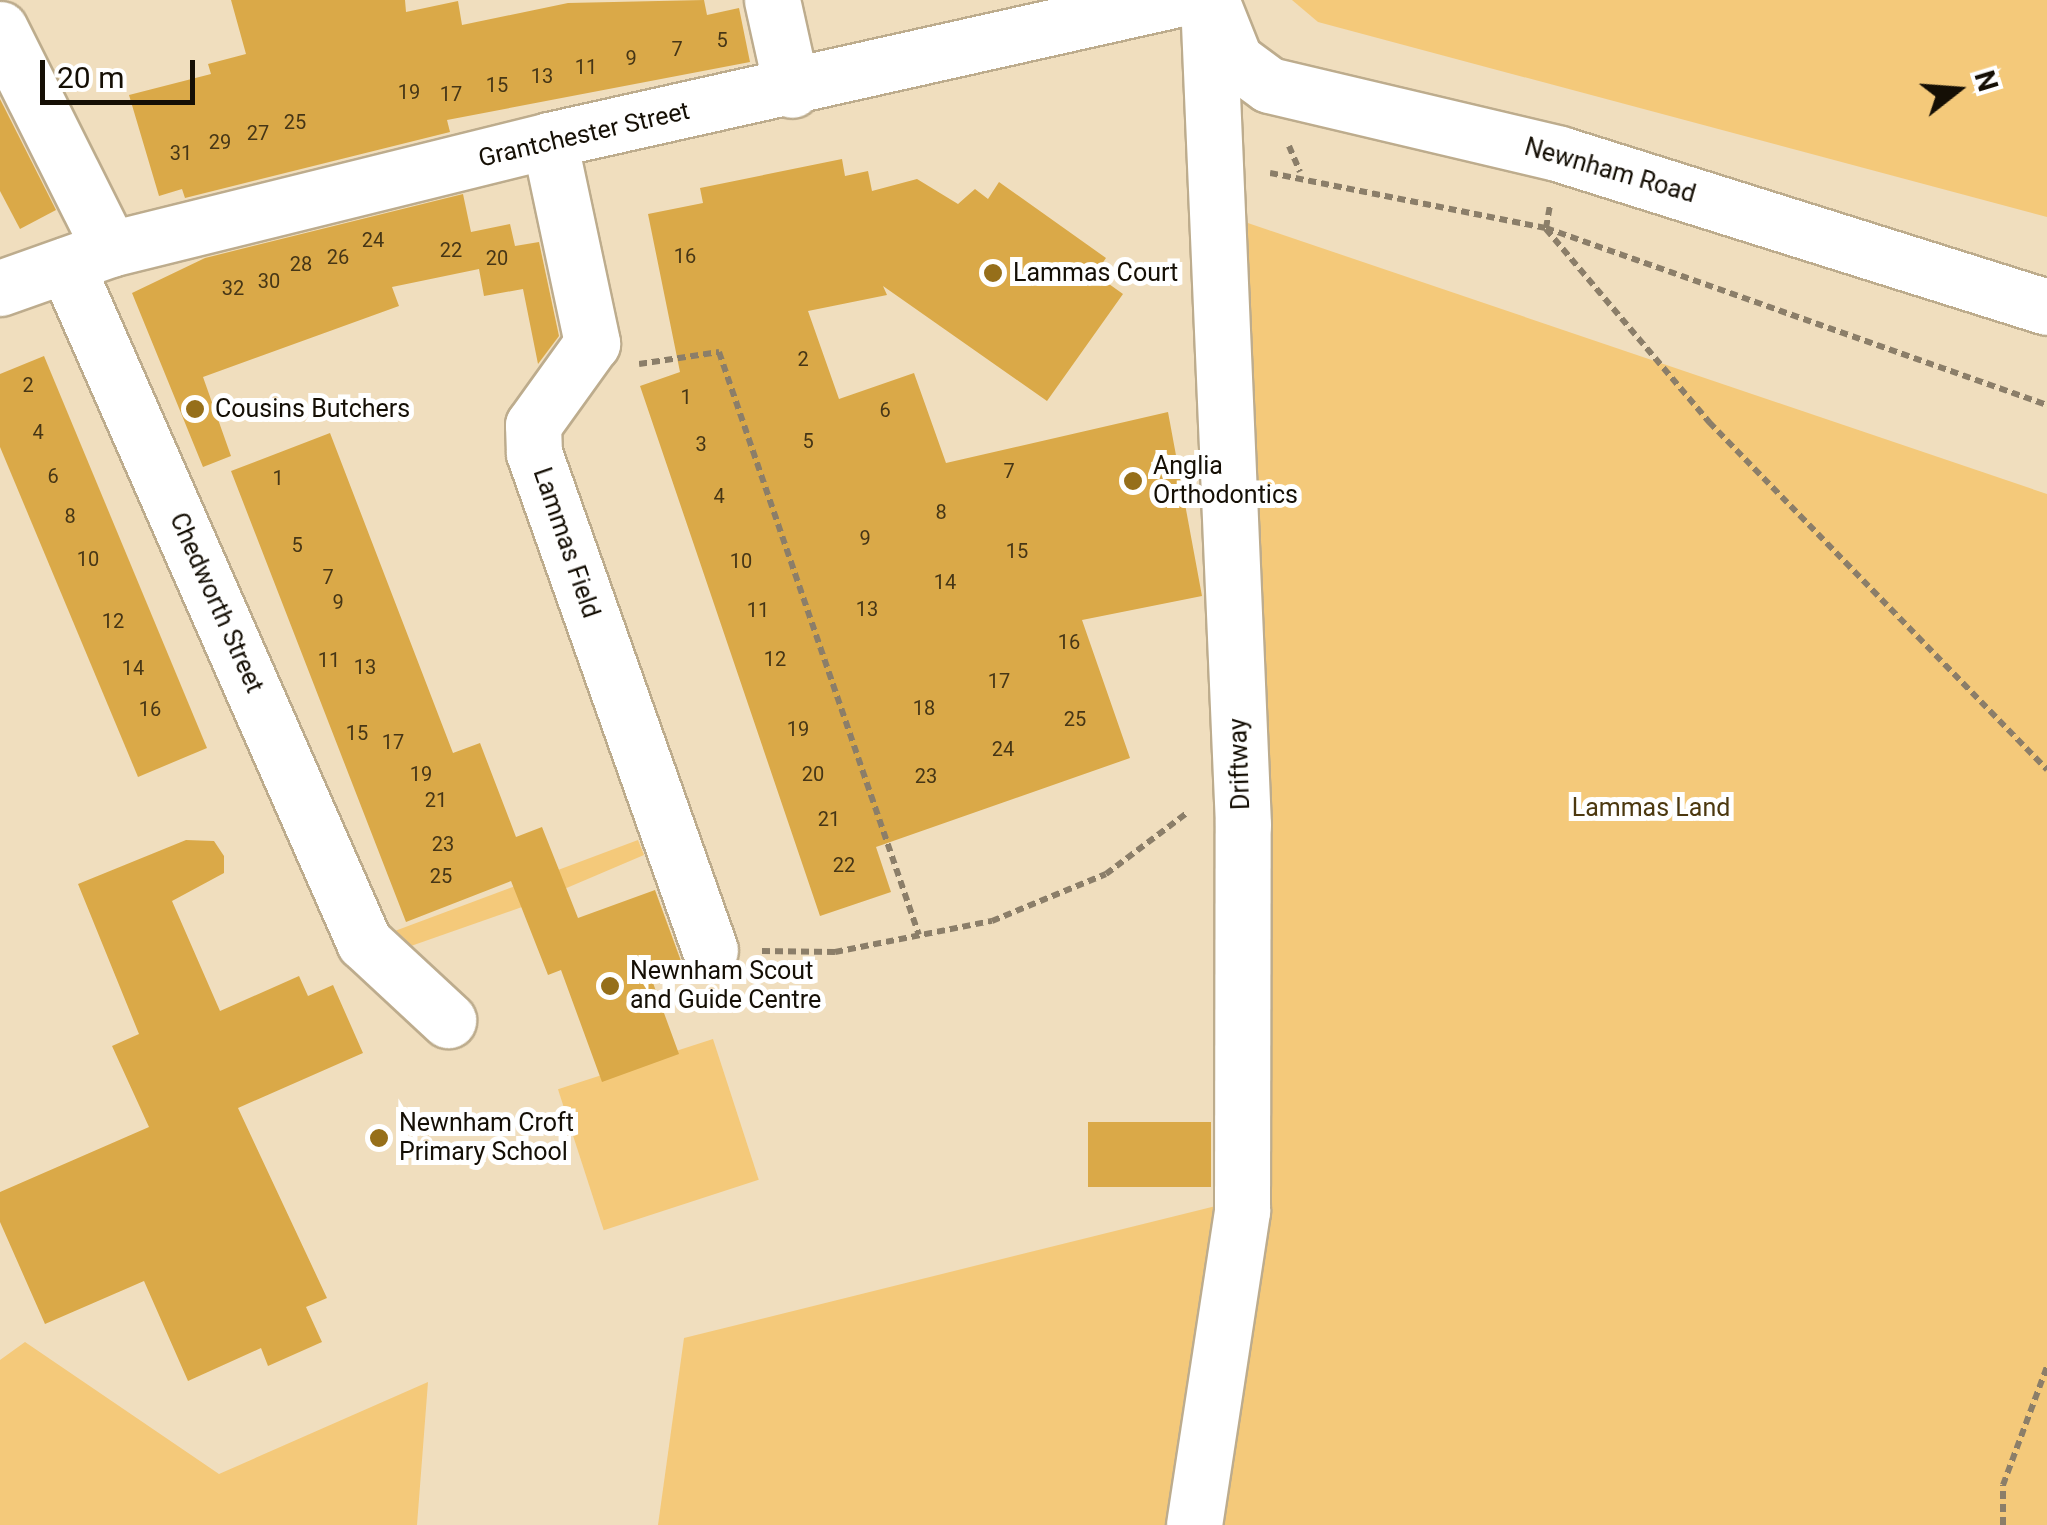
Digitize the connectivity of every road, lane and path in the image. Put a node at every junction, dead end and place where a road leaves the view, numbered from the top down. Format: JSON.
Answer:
{"nodes":[{"id":1,"x":772,"y":0,"type":"edge"},
{"id":2,"x":1173,"y":0,"type":"edge"},
{"id":3,"x":1210,"y":0,"type":"edge"},
{"id":4,"x":0,"y":29,"type":"edge"},
{"id":5,"x":792,"y":90,"type":"junction"},
{"id":6,"x":549,"y":140,"type":"junction"},
{"id":7,"x":1300,"y":172,"type":"dead end"},
{"id":8,"x":1546,"y":228,"type":"junction"},
{"id":9,"x":88,"y":257,"type":"junction"},
{"id":10,"x":0,"y":288,"type":"edge"},
{"id":11,"x":2047,"y":307,"type":"edge"},
{"id":12,"x":592,"y":343,"type":"junction"},
{"id":13,"x":2047,"y":405,"type":"edge"},
{"id":14,"x":2047,"y":770,"type":"edge"},
{"id":15,"x":1200,"y":796,"type":"dead end"},
{"id":16,"x":919,"y":935,"type":"junction"},
{"id":17,"x":710,"y":950,"type":"joint"},
{"id":18,"x":448,"y":1020,"type":"dead end"},
{"id":19,"x":2047,"y":1367,"type":"edge"},
{"id":20,"x":1194,"y":1525,"type":"edge"},
{"id":21,"x":2004,"y":1525,"type":"edge"}],
"edges":[{"from":1,"to":5,"type":"street"},
{"from":2,"to":5,"type":"street","name":"Grantchester Street"},
{"from":3,"to":11,"type":"street","name":"Newnham Road"},
{"from":3,"to":20,"type":"street","name":"Driftway"},
{"from":4,"to":9,"type":"street","name":"Chedworth Street"},
{"from":5,"to":6,"type":"street","name":"Grantchester Street"},
{"from":6,"to":9,"type":"street","name":"Grantchester Street"},
{"from":6,"to":12,"type":"street"},
{"from":7,"to":8,"type":"path"},
{"from":8,"to":13,"type":"path"},
{"from":8,"to":14,"type":"path"},
{"from":9,"to":10,"type":"street","name":"Grantchester Street"},
{"from":9,"to":18,"type":"street","name":"Chedworth Street"},
{"from":12,"to":16,"type":"path"},
{"from":12,"to":17,"type":"street","name":"Lammas Field"},
{"from":15,"to":16,"type":"path"},
{"from":16,"to":17,"type":"path"},
{"from":19,"to":21,"type":"path"}]}
